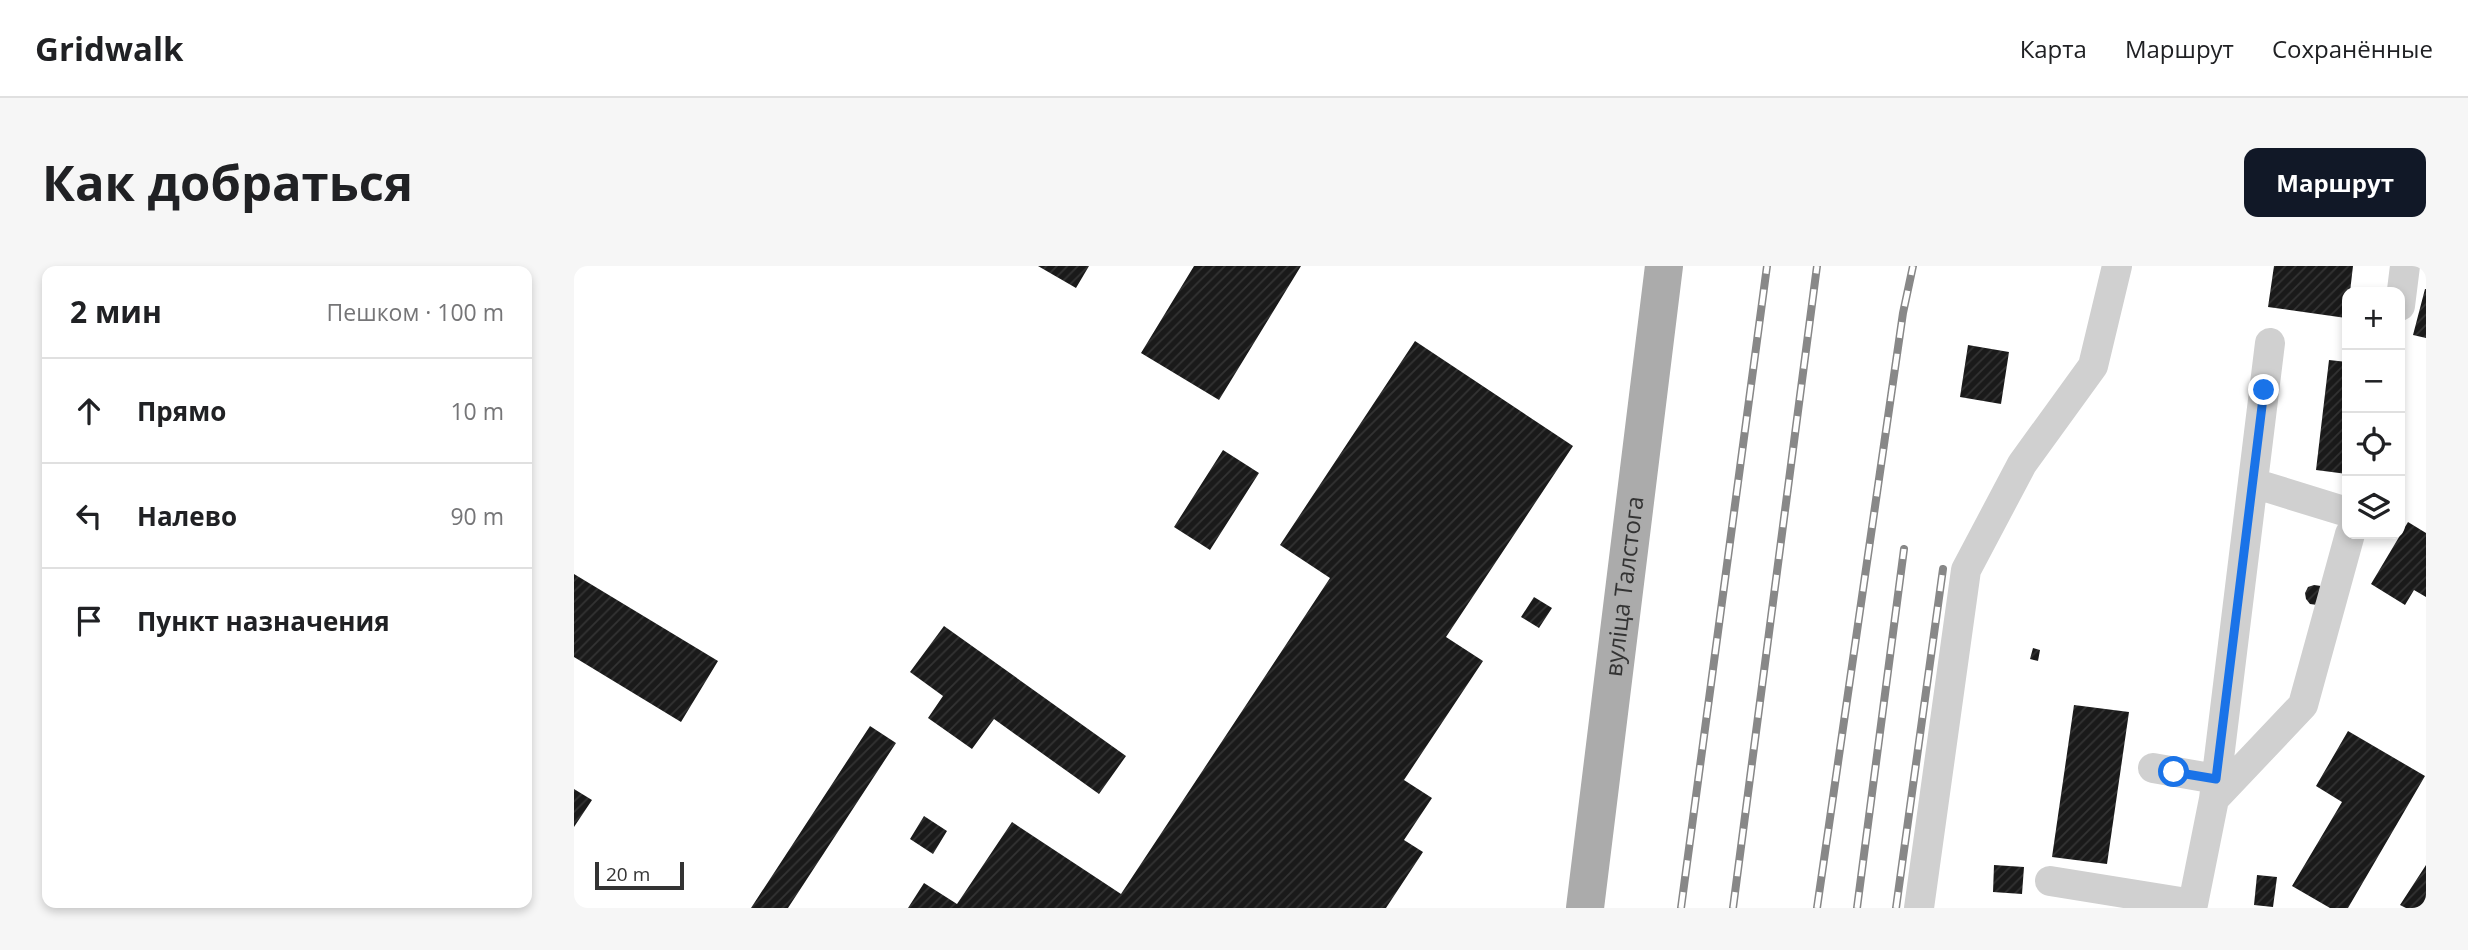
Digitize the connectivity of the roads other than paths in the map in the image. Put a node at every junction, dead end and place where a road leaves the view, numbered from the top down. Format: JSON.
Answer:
{"nodes":[{"id":1,"x":1664,"y":266,"type":"edge"},
{"id":2,"x":2117,"y":266,"type":"edge"},
{"id":3,"x":2405,"y":266,"type":"edge"},
{"id":4,"x":2402,"y":287,"type":"edge"},
{"id":5,"x":2270,"y":343,"type":"dead end"},
{"id":6,"x":2253,"y":483,"type":"junction"},
{"id":7,"x":2342,"y":510,"type":"edge"},
{"id":8,"x":2349,"y":539,"type":"edge"},
{"id":9,"x":2153,"y":768,"type":"dead end"},
{"id":10,"x":2215,"y":789,"type":"junction"},
{"id":11,"x":2050,"y":881,"type":"dead end"},
{"id":12,"x":2195,"y":906,"type":"edge"},
{"id":13,"x":1584,"y":908,"type":"edge"},
{"id":14,"x":1919,"y":908,"type":"edge"}],
"edges":[{"from":1,"to":13,"type":"main road","name":"вуліца Талстога"},
{"from":2,"to":14,"type":"lane"},
{"from":3,"to":4,"type":"lane"},
{"from":5,"to":6,"type":"lane"},
{"from":6,"to":7,"type":"lane"},
{"from":6,"to":10,"type":"lane"},
{"from":8,"to":10,"type":"lane"},
{"from":9,"to":10,"type":"lane"},
{"from":10,"to":12,"type":"lane"},
{"from":11,"to":12,"type":"lane"}]}
